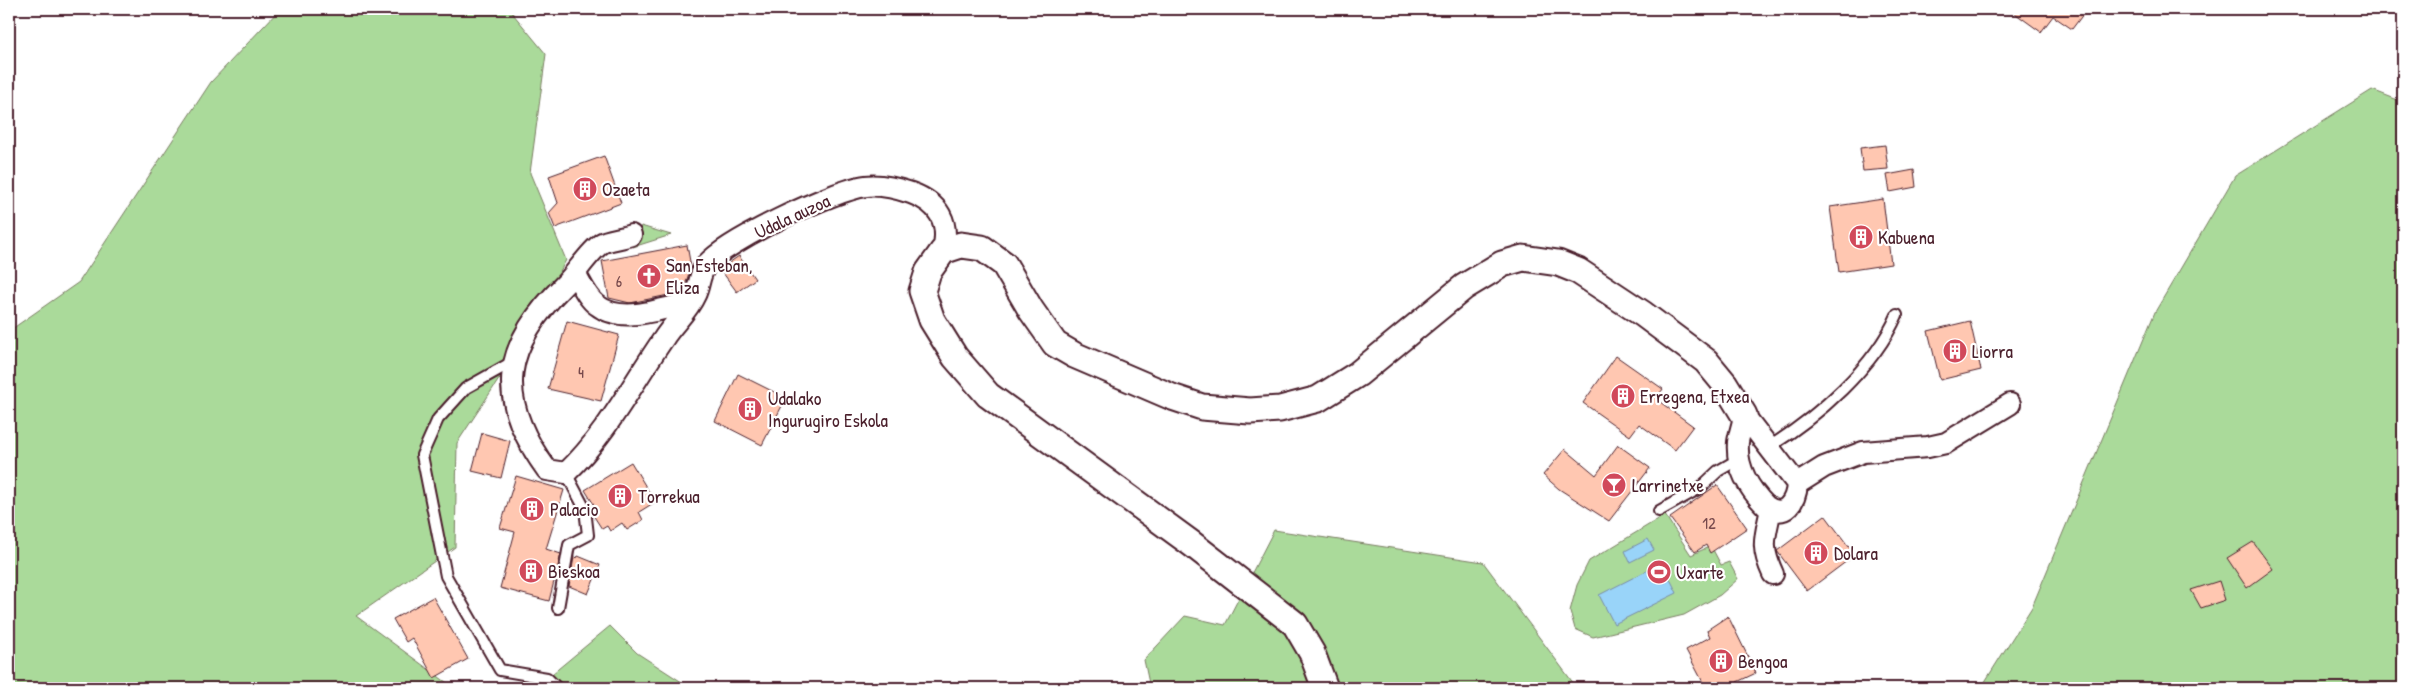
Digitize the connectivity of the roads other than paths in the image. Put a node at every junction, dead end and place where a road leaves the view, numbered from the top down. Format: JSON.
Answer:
{"nodes":[{"id":1,"x":631,"y":235,"type":"dead end"},
{"id":2,"x":943,"y":251,"type":"junction"},
{"id":3,"x":575,"y":273,"type":"junction"},
{"id":4,"x":691,"y":302,"type":"junction"},
{"id":5,"x":1897,"y":315,"type":"dead end"},
{"id":6,"x":514,"y":360,"type":"junction"},
{"id":7,"x":2010,"y":404,"type":"dead end"},
{"id":8,"x":1744,"y":415,"type":"junction"},
{"id":9,"x":1768,"y":447,"type":"junction"},
{"id":10,"x":1739,"y":459,"type":"junction"},
{"id":11,"x":566,"y":472,"type":"junction"},
{"id":12,"x":1797,"y":484,"type":"junction"},
{"id":13,"x":1771,"y":509,"type":"junction"},
{"id":14,"x":1660,"y":511,"type":"dead end"},
{"id":15,"x":1773,"y":574,"type":"dead end"},
{"id":16,"x":558,"y":608,"type":"dead end"},
{"id":17,"x":557,"y":688,"type":"edge"},
{"id":18,"x":1325,"y":688,"type":"edge"}],
"edges":[{"from":1,"to":3,"type":"street"},
{"from":2,"to":4,"type":"street","name":"Udala auzoa"},
{"from":2,"to":8,"type":"street"},
{"from":2,"to":18,"type":"street"},
{"from":3,"to":4,"type":"street"},
{"from":3,"to":6,"type":"street"},
{"from":4,"to":11,"type":"street","name":"Udala auzoa"},
{"from":5,"to":9,"type":"lane"},
{"from":6,"to":11,"type":"street"},
{"from":6,"to":17,"type":"lane"},
{"from":7,"to":12,"type":"street"},
{"from":8,"to":9,"type":"street"},
{"from":8,"to":10,"type":"street"},
{"from":9,"to":12,"type":"street"},
{"from":10,"to":13,"type":"street"},
{"from":10,"to":14,"type":"lane"},
{"from":11,"to":16,"type":"lane"},
{"from":12,"to":13,"type":"street"},
{"from":13,"to":15,"type":"street"}]}
